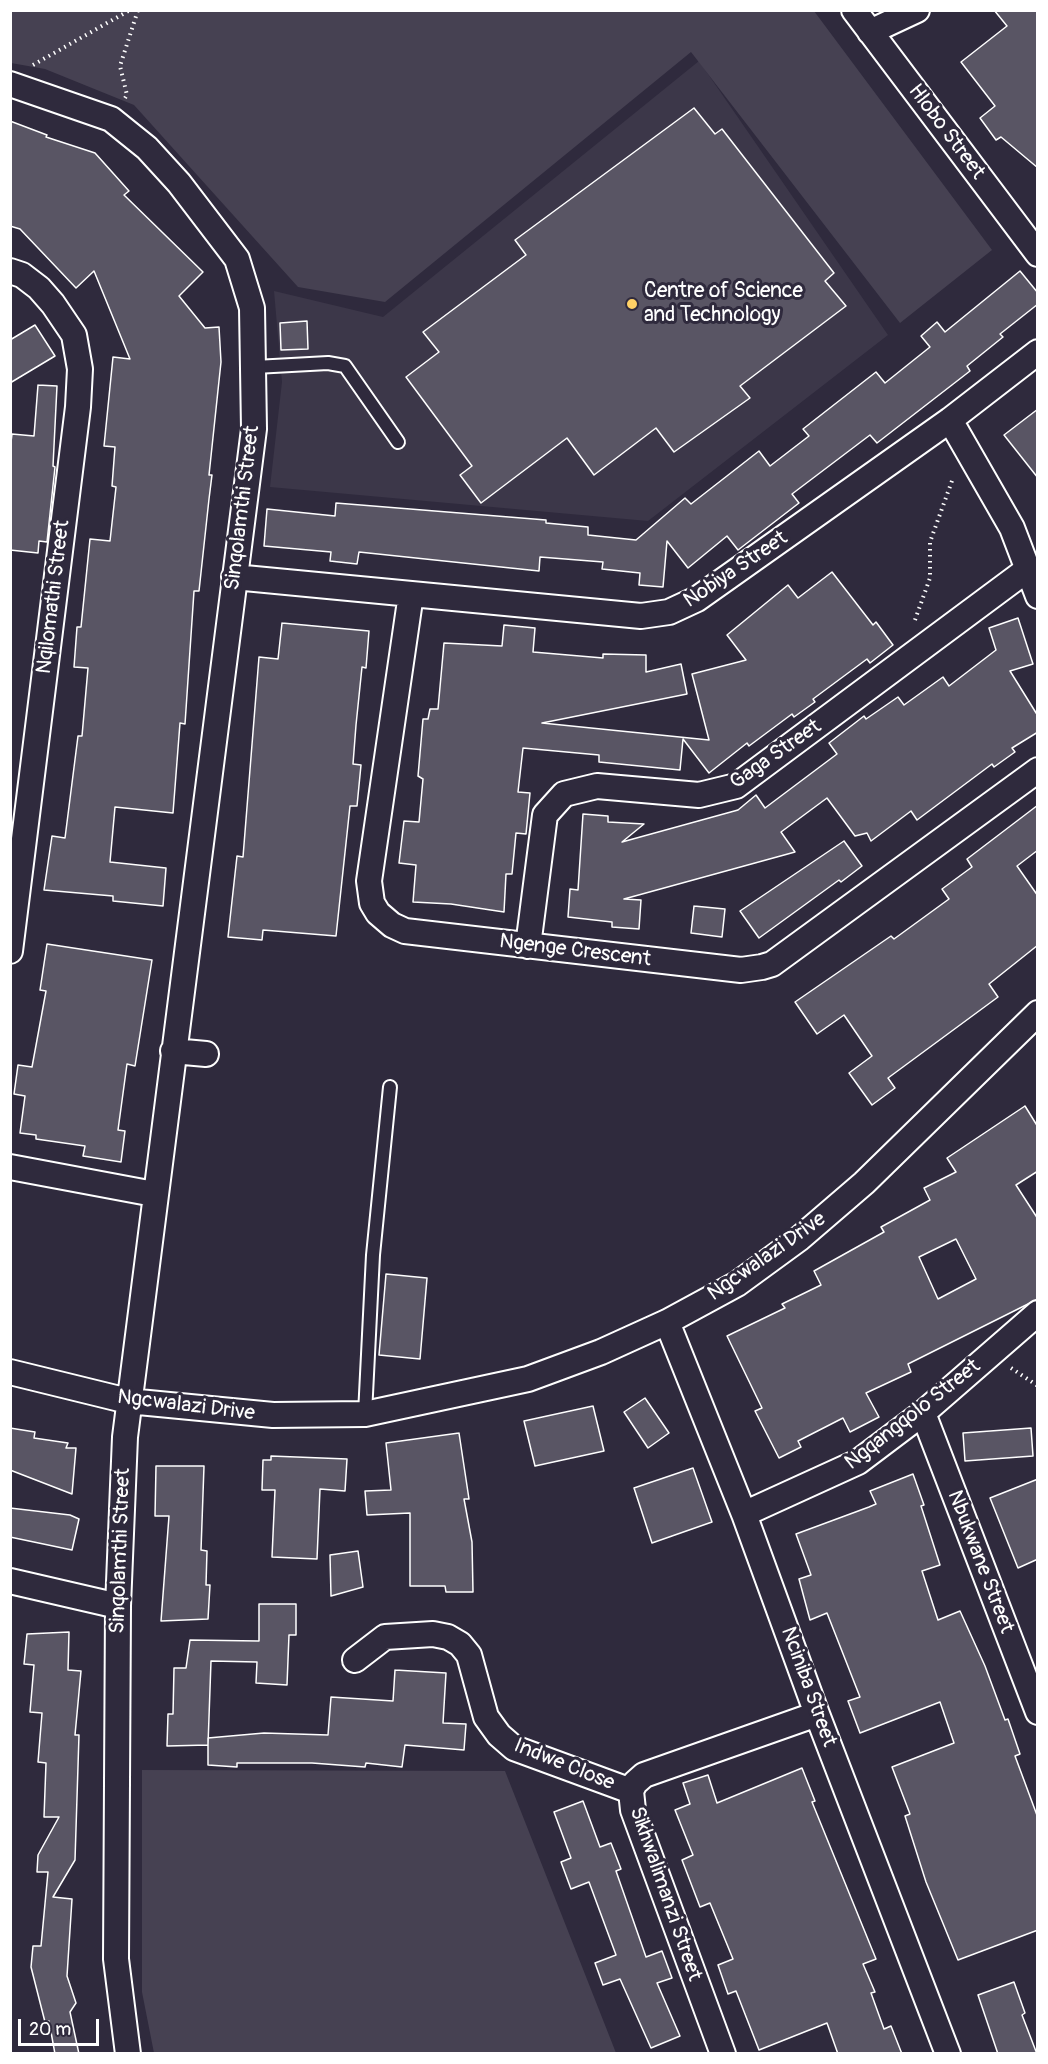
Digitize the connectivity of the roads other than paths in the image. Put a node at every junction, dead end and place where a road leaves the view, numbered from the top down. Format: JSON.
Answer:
{"nodes":[{"id":1,"x":854,"y":10,"type":"edge"},
{"id":2,"x":917,"y":10,"type":"edge"},
{"id":3,"x":870,"y":32,"type":"junction"},
{"id":4,"x":18,"y":76,"type":"edge"},
{"id":5,"x":1038,"y":254,"type":"edge"},
{"id":6,"x":10,"y":272,"type":"edge"},
{"id":7,"x":1038,"y":352,"type":"edge"},
{"id":8,"x":255,"y":368,"type":"junction"},
{"id":9,"x":950,"y":420,"type":"junction"},
{"id":10,"x":398,"y":442,"type":"dead end"},
{"id":11,"x":1028,"y":568,"type":"junction"},
{"id":12,"x":234,"y":577,"type":"junction"},
{"id":13,"x":411,"y":594,"type":"junction"},
{"id":14,"x":1038,"y":596,"type":"edge"},
{"id":15,"x":1038,"y":770,"type":"edge"},
{"id":16,"x":528,"y":946,"type":"junction"},
{"id":17,"x":10,"y":951,"type":"edge"},
{"id":18,"x":1038,"y":1013,"type":"edge"},
{"id":19,"x":173,"y":1051,"type":"junction"},
{"id":20,"x":206,"y":1054,"type":"dead end"},
{"id":21,"x":390,"y":1087,"type":"dead end"},
{"id":22,"x":10,"y":1167,"type":"edge"},
{"id":23,"x":154,"y":1194,"type":"junction"},
{"id":24,"x":1038,"y":1313,"type":"edge"},
{"id":25,"x":667,"y":1322,"type":"junction"},
{"id":26,"x":10,"y":1372,"type":"edge"},
{"id":27,"x":128,"y":1401,"type":"junction"},
{"id":28,"x":923,"y":1413,"type":"junction"},
{"id":29,"x":365,"y":1414,"type":"junction"},
{"id":30,"x":744,"y":1514,"type":"junction"},
{"id":31,"x":10,"y":1581,"type":"edge"},
{"id":32,"x":118,"y":1606,"type":"junction"},
{"id":33,"x":355,"y":1660,"type":"dead end"},
{"id":34,"x":1038,"y":1712,"type":"edge"},
{"id":35,"x":817,"y":1714,"type":"junction"},
{"id":36,"x":632,"y":1791,"type":"junction"},
{"id":37,"x":128,"y":2054,"type":"edge"},
{"id":38,"x":723,"y":2054,"type":"edge"},
{"id":39,"x":948,"y":2054,"type":"edge"}],
"edges":[{"from":1,"to":3,"type":"street","name":"Hlobo Street"},
{"from":2,"to":3,"type":"street"},
{"from":3,"to":5,"type":"street","name":"Hlobo Street"},
{"from":4,"to":8,"type":"street","name":"Sinqolamthi Street"},
{"from":6,"to":17,"type":"street","name":"Nqilomathi Street"},
{"from":7,"to":9,"type":"street","name":"Nobiya Street"},
{"from":8,"to":10,"type":"lane"},
{"from":8,"to":12,"type":"street","name":"Sinqolamthi Street"},
{"from":9,"to":11,"type":"street"},
{"from":9,"to":13,"type":"street","name":"Nobiya Street"},
{"from":11,"to":14,"type":"street"},
{"from":11,"to":16,"type":"street","name":"Gaga Street"},
{"from":12,"to":13,"type":"street","name":"Nobiya Street"},
{"from":12,"to":19,"type":"street","name":"Sinqolamthi Street"},
{"from":13,"to":16,"type":"street","name":"Ngenge Crescent"},
{"from":15,"to":16,"type":"street","name":"Ngenge Crescent"},
{"from":18,"to":25,"type":"street","name":"Ngcwalazi Drive"},
{"from":19,"to":20,"type":"street"},
{"from":19,"to":23,"type":"street","name":"Sinqolamthi Street"},
{"from":21,"to":29,"type":"lane"},
{"from":22,"to":23,"type":"street"},
{"from":23,"to":27,"type":"street","name":"Sinqolamthi Street"},
{"from":24,"to":28,"type":"street","name":"Ngqangqolo Street"},
{"from":25,"to":29,"type":"street","name":"Ngcwalazi Drive"},
{"from":25,"to":30,"type":"street","name":"Nciniba Street"},
{"from":26,"to":27,"type":"street","name":"Ngcwalazi Drive"},
{"from":27,"to":29,"type":"street","name":"Ngcwalazi Drive"},
{"from":27,"to":32,"type":"street","name":"Sinqolamthi Street"},
{"from":28,"to":30,"type":"street","name":"Ngqangqolo Street"},
{"from":28,"to":34,"type":"street","name":"Nbukwane Street"},
{"from":30,"to":35,"type":"street","name":"Nciniba Street"},
{"from":31,"to":32,"type":"street"},
{"from":32,"to":37,"type":"street","name":"Sinqolamthi Street"},
{"from":33,"to":36,"type":"street","name":"Indwe Close"},
{"from":35,"to":36,"type":"street","name":"Sikhwalimanzi Street"},
{"from":35,"to":39,"type":"street","name":"Nciniba Street"},
{"from":36,"to":38,"type":"street","name":"Sikhwalimanzi Street"}]}
